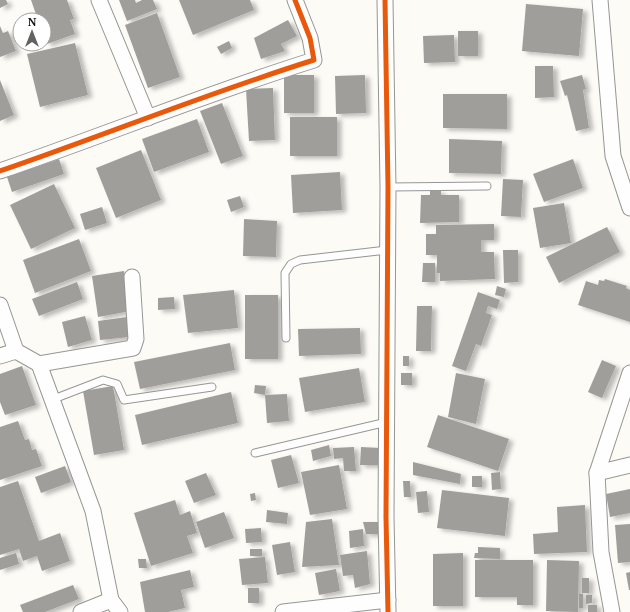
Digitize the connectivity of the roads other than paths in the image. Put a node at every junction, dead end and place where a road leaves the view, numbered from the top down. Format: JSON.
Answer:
{"nodes":[{"id":1,"x":99,"y":0,"type":"edge"},
{"id":2,"x":295,"y":0,"type":"edge"},
{"id":3,"x":385,"y":0,"type":"edge"},
{"id":4,"x":600,"y":0,"type":"edge"},
{"id":5,"x":148,"y":118,"type":"junction"},
{"id":6,"x":0,"y":171,"type":"edge"},
{"id":7,"x":487,"y":186,"type":"dead end"},
{"id":8,"x":388,"y":187,"type":"junction"},
{"id":9,"x":630,"y":208,"type":"edge"},
{"id":10,"x":387,"y":250,"type":"junction"},
{"id":11,"x":132,"y":277,"type":"dead end"},
{"id":12,"x":0,"y":305,"type":"edge"},
{"id":13,"x":286,"y":338,"type":"dead end"},
{"id":14,"x":16,"y":351,"type":"junction"},
{"id":15,"x":0,"y":356,"type":"edge"},
{"id":16,"x":39,"y":364,"type":"junction"},
{"id":17,"x":630,"y":373,"type":"edge"},
{"id":18,"x":212,"y":387,"type":"dead end"},
{"id":19,"x":51,"y":400,"type":"junction"},
{"id":20,"x":387,"y":422,"type":"junction"},
{"id":21,"x":255,"y":453,"type":"dead end"},
{"id":22,"x":630,"y":465,"type":"edge"},
{"id":23,"x":597,"y":473,"type":"junction"},
{"id":24,"x":111,"y":600,"type":"junction"},
{"id":25,"x":388,"y":606,"type":"edge"},
{"id":26,"x":81,"y":612,"type":"edge"},
{"id":27,"x":120,"y":612,"type":"edge"},
{"id":28,"x":283,"y":612,"type":"edge"},
{"id":29,"x":612,"y":612,"type":"edge"}],
"edges":[{"from":1,"to":5,"type":"street"},
{"from":2,"to":5,"type":"street"},
{"from":3,"to":8,"type":"street"},
{"from":4,"to":9,"type":"street"},
{"from":5,"to":6,"type":"street"},
{"from":7,"to":8,"type":"lane"},
{"from":8,"to":10,"type":"street"},
{"from":10,"to":13,"type":"lane"},
{"from":10,"to":20,"type":"street"},
{"from":11,"to":16,"type":"street"},
{"from":12,"to":14,"type":"street"},
{"from":14,"to":15,"type":"street"},
{"from":14,"to":16,"type":"street"},
{"from":16,"to":19,"type":"street"},
{"from":17,"to":23,"type":"street"},
{"from":18,"to":19,"type":"lane"},
{"from":19,"to":24,"type":"street"},
{"from":20,"to":21,"type":"lane"},
{"from":20,"to":25,"type":"street"},
{"from":22,"to":23,"type":"street"},
{"from":23,"to":29,"type":"street"},
{"from":24,"to":26,"type":"street"},
{"from":24,"to":27,"type":"street"},
{"from":25,"to":28,"type":"street"}]}
